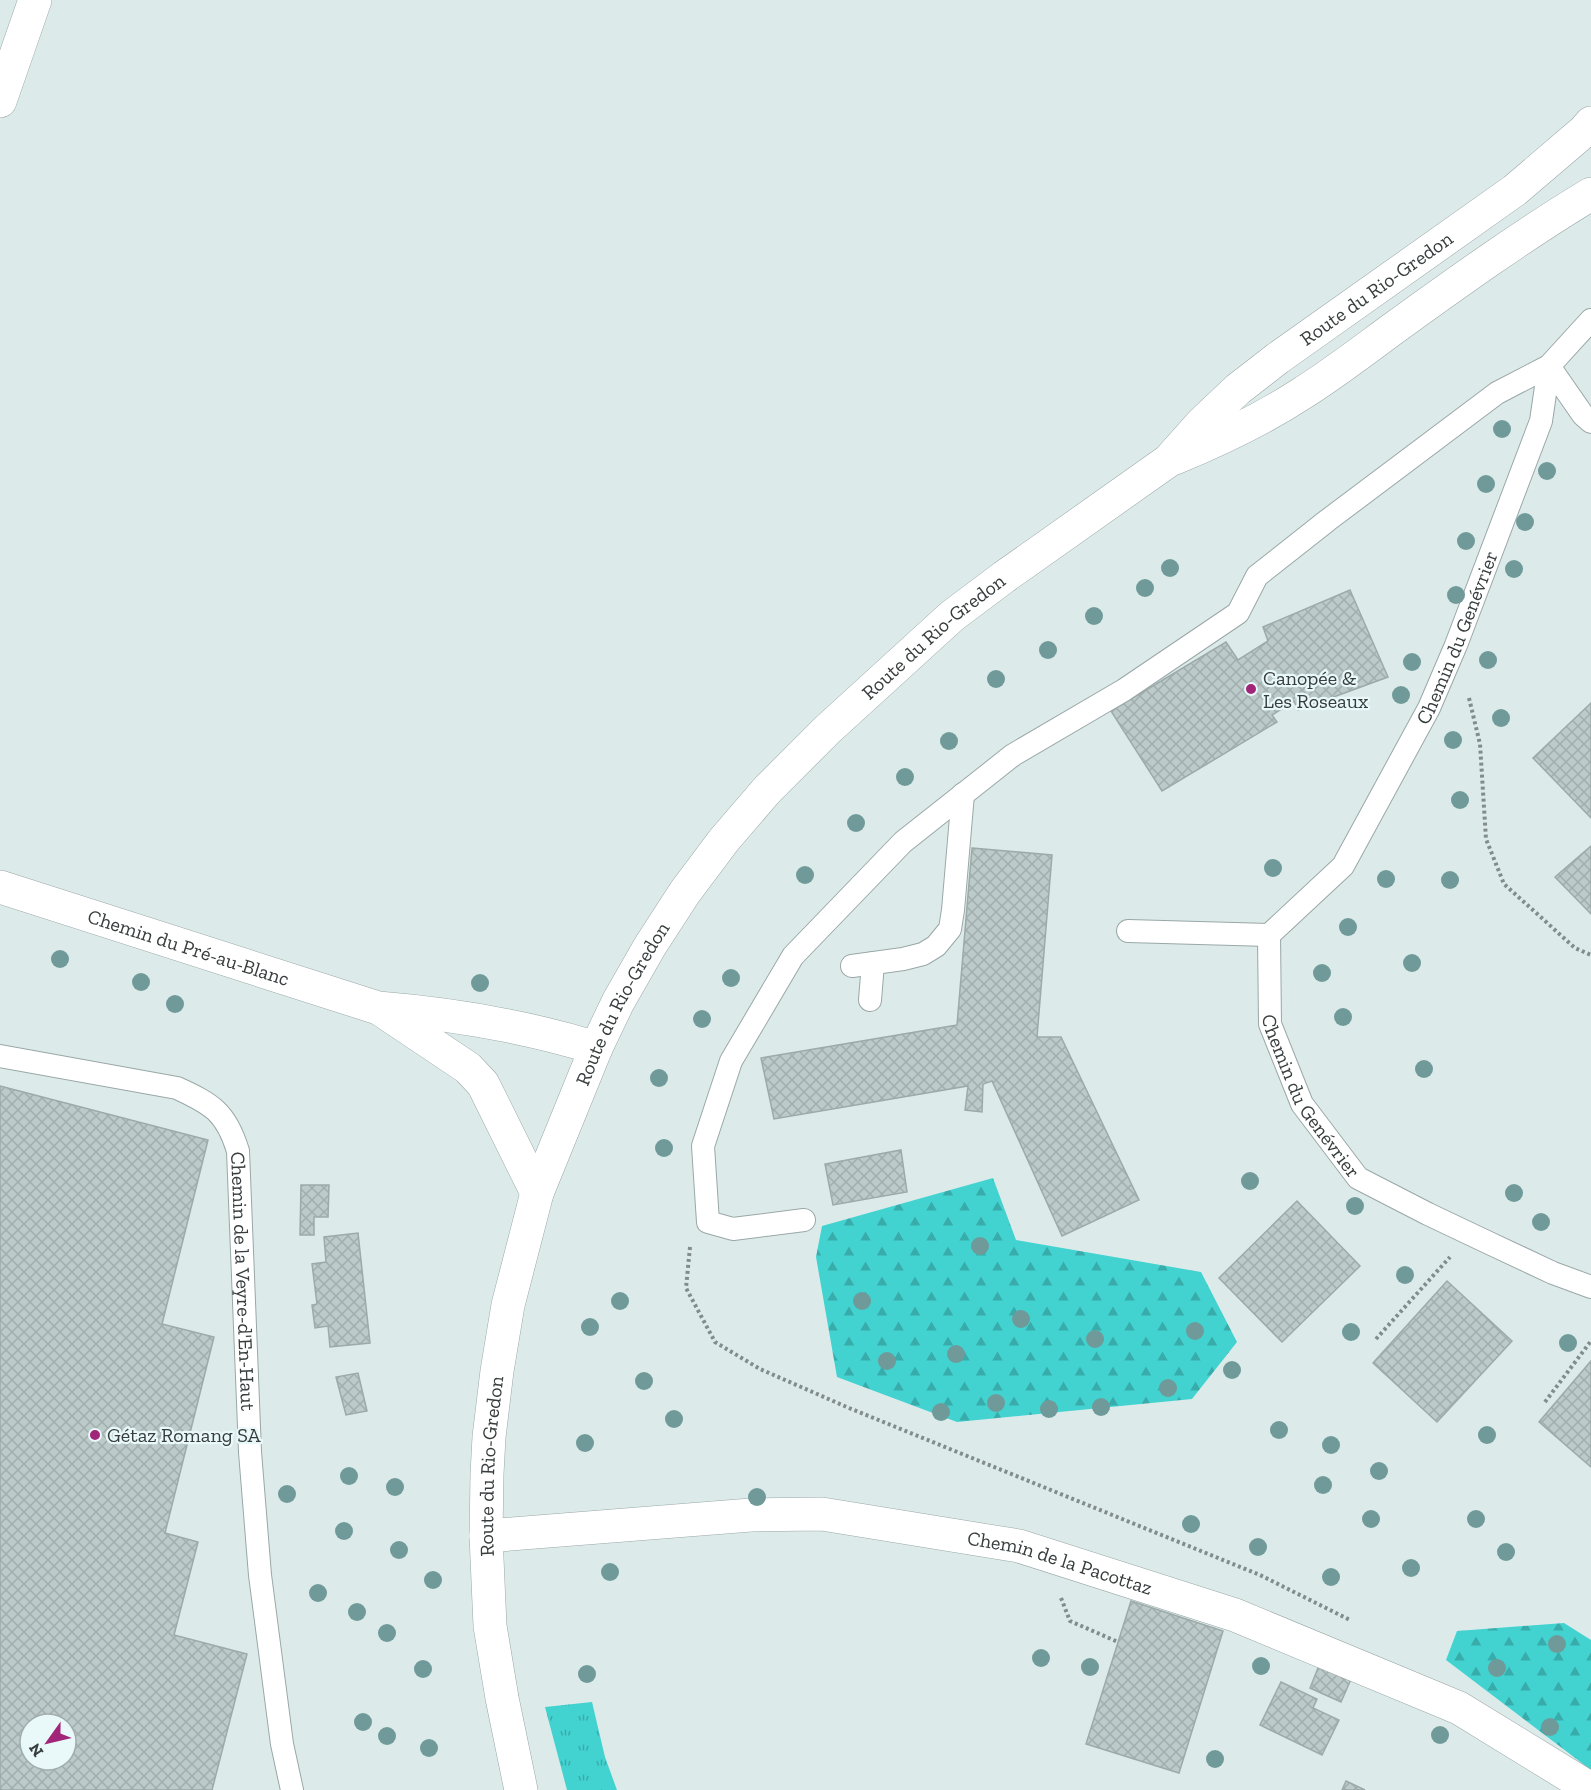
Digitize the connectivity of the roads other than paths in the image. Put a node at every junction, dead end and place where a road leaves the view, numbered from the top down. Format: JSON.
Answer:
{"nodes":[{"id":1,"x":36,"y":0,"type":"edge"},
{"id":2,"x":0,"y":101,"type":"edge"},
{"id":3,"x":1591,"y":123,"type":"edge"},
{"id":4,"x":1591,"y":194,"type":"edge"},
{"id":5,"x":1591,"y":320,"type":"edge"},
{"id":6,"x":1549,"y":366,"type":"junction"},
{"id":7,"x":1591,"y":422,"type":"edge"},
{"id":8,"x":1168,"y":461,"type":"junction"},
{"id":9,"x":963,"y":794,"type":"junction"},
{"id":10,"x":0,"y":887,"type":"edge"},
{"id":11,"x":1128,"y":931,"type":"dead end"},
{"id":12,"x":1269,"y":935,"type":"junction"},
{"id":13,"x":870,"y":1000,"type":"dead end"},
{"id":14,"x":378,"y":1008,"type":"junction"},
{"id":15,"x":596,"y":1048,"type":"junction"},
{"id":16,"x":0,"y":1056,"type":"edge"},
{"id":17,"x":537,"y":1193,"type":"junction"},
{"id":18,"x":804,"y":1220,"type":"dead end"},
{"id":19,"x":1591,"y":1287,"type":"edge"},
{"id":20,"x":486,"y":1536,"type":"junction"},
{"id":21,"x":513,"y":1758,"type":"junction"},
{"id":22,"x":1591,"y":1789,"type":"edge"},
{"id":23,"x":292,"y":1790,"type":"edge"},
{"id":24,"x":521,"y":1790,"type":"edge"},
{"id":25,"x":527,"y":1790,"type":"edge"}],
"edges":[{"from":1,"to":2,"type":"main road"},
{"from":3,"to":8,"type":"main road","name":"Route du Rio-Gredon"},
{"from":4,"to":8,"type":"main road","name":"Route du Rio-Gredon"},
{"from":5,"to":6,"type":"lane"},
{"from":6,"to":7,"type":"lane"},
{"from":6,"to":9,"type":"lane"},
{"from":6,"to":12,"type":"lane","name":"Chemin du Genévrier"},
{"from":8,"to":15,"type":"main road","name":"Route du Rio-Gredon"},
{"from":9,"to":13,"type":"lane"},
{"from":9,"to":18,"type":"lane"},
{"from":10,"to":14,"type":"main road","name":"Chemin du Pré-au-Blanc"},
{"from":11,"to":12,"type":"lane"},
{"from":12,"to":19,"type":"lane","name":"Chemin du Genévrier"},
{"from":14,"to":15,"type":"main road","name":"Chemin du Pré-au-Blanc"},
{"from":14,"to":17,"type":"main road","name":"Chemin du Pré-au-Blanc"},
{"from":15,"to":17,"type":"main road","name":"Route du Rio-Gredon"},
{"from":16,"to":23,"type":"lane","name":"Chemin de la Veyre-d'En-Haut"},
{"from":17,"to":20,"type":"main road","name":"Route du Rio-Gredon"},
{"from":20,"to":21,"type":"main road","name":"Route du Rio-Gredon"},
{"from":20,"to":22,"type":"main road","name":"Chemin de la Pacottaz"},
{"from":21,"to":24,"type":"main road","name":"Route du Rio-Gredon"},
{"from":21,"to":25,"type":"main road","name":"Route du Rio-Gredon"}]}
